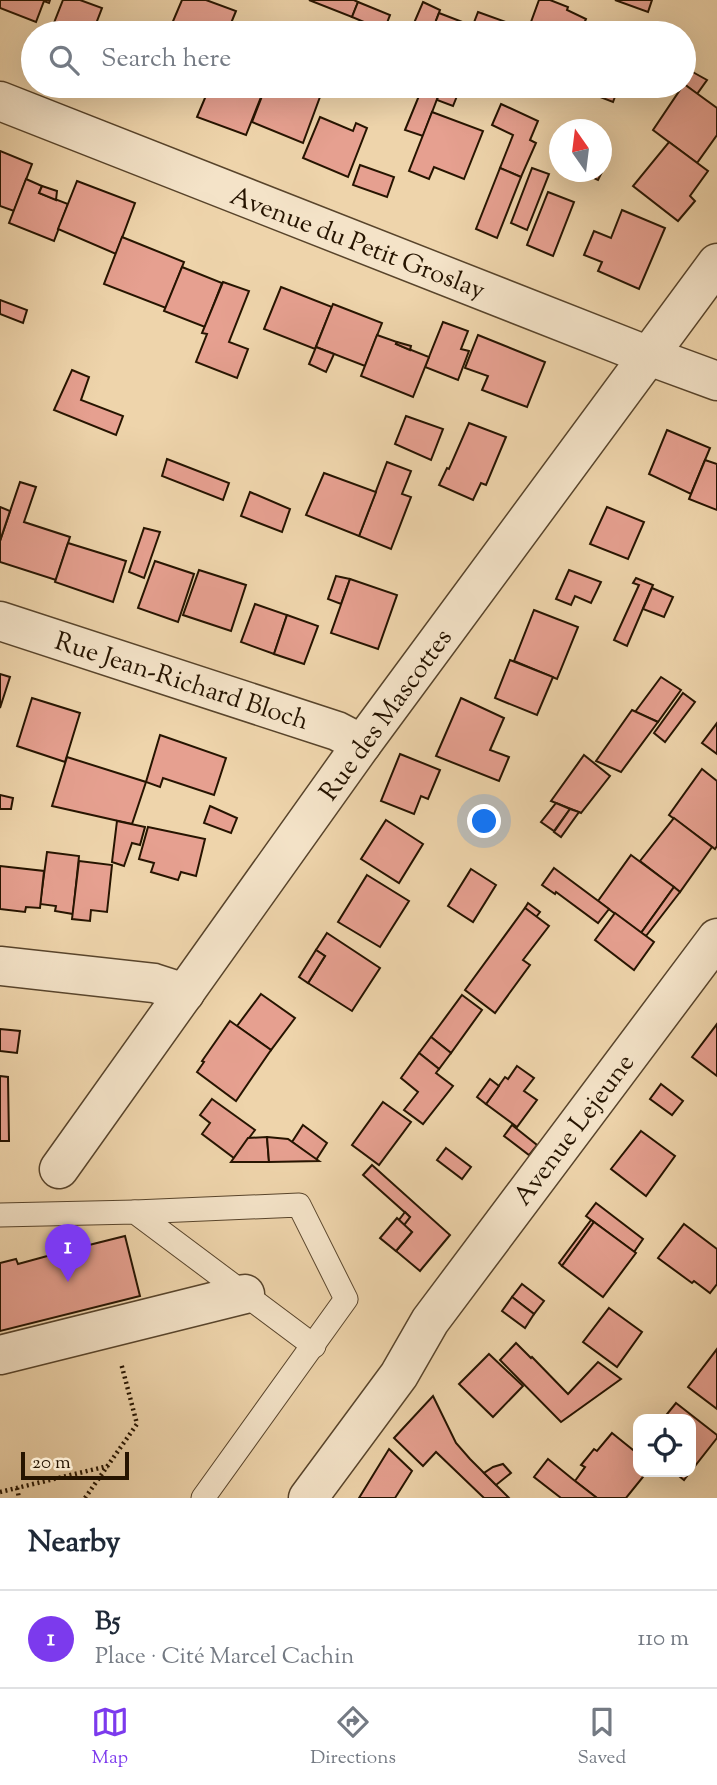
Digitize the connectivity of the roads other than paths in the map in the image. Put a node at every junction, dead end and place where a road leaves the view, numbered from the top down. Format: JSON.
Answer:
{"nodes":[{"id":1,"x":0,"y":101,"type":"edge"},
{"id":2,"x":717,"y":263,"type":"edge"},
{"id":3,"x":649,"y":356,"type":"junction"},
{"id":4,"x":717,"y":381,"type":"edge"},
{"id":5,"x":0,"y":621,"type":"edge"},
{"id":6,"x":362,"y":744,"type":"junction"},
{"id":7,"x":717,"y":938,"type":"edge"},
{"id":8,"x":0,"y":966,"type":"edge"},
{"id":9,"x":185,"y":993,"type":"junction"},
{"id":10,"x":58,"y":1169,"type":"dead end"},
{"id":11,"x":135,"y":1212,"type":"junction"},
{"id":12,"x":0,"y":1215,"type":"edge"},
{"id":13,"x":246,"y":1294,"type":"junction"},
{"id":14,"x":314,"y":1346,"type":"junction"},
{"id":15,"x":0,"y":1355,"type":"edge"},
{"id":16,"x":203,"y":1498,"type":"edge"},
{"id":17,"x":308,"y":1498,"type":"edge"}],
"edges":[{"from":1,"to":3,"type":"street","name":"Avenue du Petit Groslay"},
{"from":2,"to":3,"type":"street","name":"Rue des Mascottes"},
{"from":3,"to":4,"type":"street","name":"Avenue du Petit Groslay"},
{"from":3,"to":6,"type":"street","name":"Rue des Mascottes"},
{"from":5,"to":6,"type":"street","name":"Rue Jean-Richard Bloch"},
{"from":6,"to":9,"type":"street","name":"Rue des Mascottes"},
{"from":7,"to":17,"type":"street","name":"Avenue Lejeune"},
{"from":8,"to":9,"type":"street"},
{"from":9,"to":10,"type":"street","name":"Rue des Mascottes"},
{"from":11,"to":12,"type":"lane"},
{"from":11,"to":13,"type":"lane"},
{"from":11,"to":14,"type":"lane"},
{"from":13,"to":14,"type":"lane"},
{"from":13,"to":15,"type":"street"},
{"from":14,"to":16,"type":"lane"}]}
